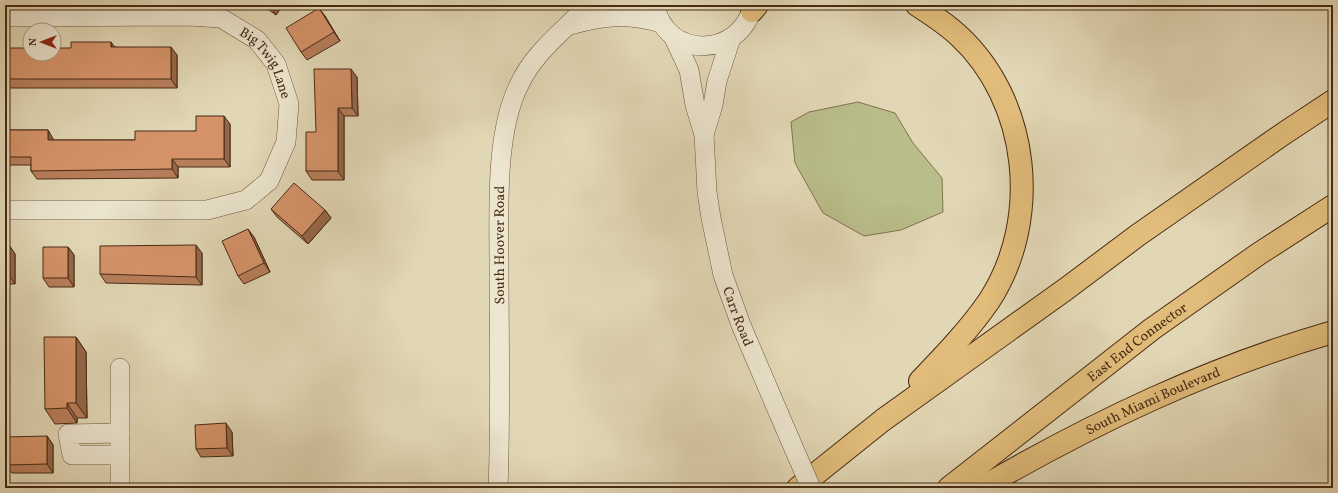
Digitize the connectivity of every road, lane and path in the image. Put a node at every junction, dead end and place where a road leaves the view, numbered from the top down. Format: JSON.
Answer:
{"nodes":[{"id":1,"x":588,"y":5,"type":"edge"},
{"id":2,"x":654,"y":5,"type":"edge"},
{"id":3,"x":917,"y":5,"type":"edge"},
{"id":4,"x":754,"y":7,"type":"edge"},
{"id":5,"x":5,"y":17,"type":"edge"},
{"id":6,"x":570,"y":25,"type":"junction"},
{"id":7,"x":667,"y":30,"type":"junction"},
{"id":8,"x":731,"y":38,"type":"junction"},
{"id":9,"x":1333,"y":101,"type":"edge"},
{"id":10,"x":704,"y":135,"type":"junction"},
{"id":11,"x":1333,"y":206,"type":"edge"},
{"id":12,"x":5,"y":210,"type":"edge"},
{"id":13,"x":1333,"y":332,"type":"edge"},
{"id":14,"x":120,"y":368,"type":"dead end"},
{"id":15,"x":883,"y":420,"type":"junction"},
{"id":16,"x":120,"y":433,"type":"junction"},
{"id":17,"x":120,"y":454,"type":"junction"},
{"id":18,"x":120,"y":488,"type":"edge"},
{"id":19,"x":498,"y":488,"type":"edge"},
{"id":20,"x":798,"y":488,"type":"edge"},
{"id":21,"x":811,"y":488,"type":"edge"},
{"id":22,"x":949,"y":488,"type":"edge"},
{"id":23,"x":981,"y":488,"type":"edge"}],
"edges":[{"from":1,"to":6,"type":"street","name":"South Hoover Road"},
{"from":2,"to":7,"type":"street","name":"Carr Road"},
{"from":3,"to":15,"type":"highway"},
{"from":4,"to":8,"type":"street"},
{"from":5,"to":12,"type":"street","name":"Big Twig Lane"},
{"from":6,"to":7,"type":"street","name":"South Hoover Road"},
{"from":6,"to":19,"type":"street","name":"South Hoover Road"},
{"from":7,"to":8,"type":"street","name":"South Hoover Road"},
{"from":7,"to":10,"type":"street","name":"Carr Road"},
{"from":8,"to":10,"type":"street","name":"Carr Road"},
{"from":9,"to":15,"type":"highway"},
{"from":10,"to":21,"type":"street","name":"Carr Road","bridge":true},
{"from":11,"to":22,"type":"highway","name":"East End Connector"},
{"from":13,"to":23,"type":"highway","name":"South Miami Boulevard"},
{"from":14,"to":16,"type":"street"},
{"from":15,"to":20,"type":"highway"},
{"from":16,"to":17,"type":"street"},
{"from":16,"to":17,"type":"street"},
{"from":17,"to":18,"type":"street"}]}
